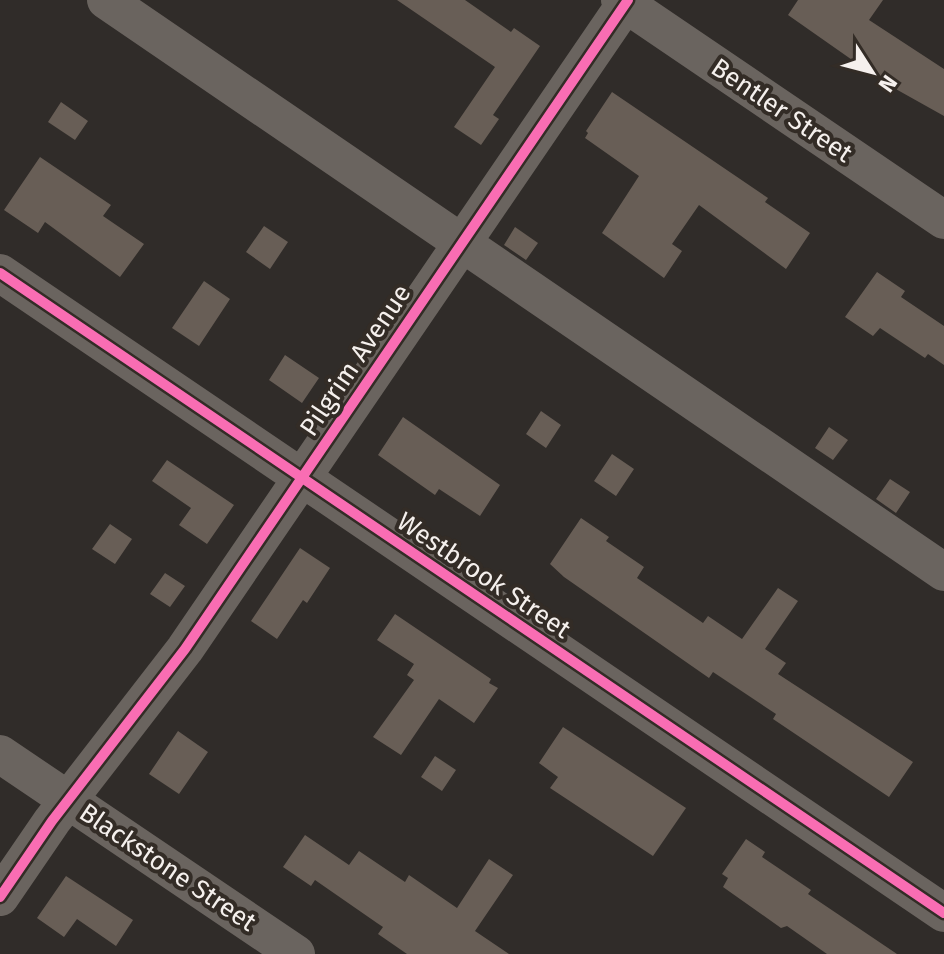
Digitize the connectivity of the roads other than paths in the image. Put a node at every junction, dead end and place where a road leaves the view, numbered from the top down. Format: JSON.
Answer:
{"nodes":[{"id":1,"x":106,"y":0,"type":"edge"},
{"id":2,"x":625,"y":1,"type":"edge"},
{"id":3,"x":944,"y":220,"type":"edge"},
{"id":4,"x":463,"y":241,"type":"junction"},
{"id":5,"x":0,"y":273,"type":"edge"},
{"id":6,"x":301,"y":477,"type":"junction"},
{"id":7,"x":944,"y":572,"type":"edge"},
{"id":8,"x":0,"y":754,"type":"edge"},
{"id":9,"x":69,"y":800,"type":"junction"},
{"id":10,"x":0,"y":897,"type":"edge"},
{"id":11,"x":944,"y":913,"type":"edge"},
{"id":12,"x":296,"y":954,"type":"edge"}],
"edges":[{"from":1,"to":4,"type":"street"},
{"from":2,"to":3,"type":"street","name":"Bentler Street"},
{"from":2,"to":4,"type":"street","name":"Pilgrim Avenue"},
{"from":4,"to":6,"type":"street","name":"Pilgrim Avenue"},
{"from":4,"to":7,"type":"street"},
{"from":5,"to":6,"type":"street","name":"Westbrook Street"},
{"from":6,"to":9,"type":"street","name":"Pilgrim Avenue"},
{"from":6,"to":11,"type":"street","name":"Westbrook Street"},
{"from":8,"to":9,"type":"street","name":"Blackstone Street"},
{"from":9,"to":10,"type":"street","name":"Pilgrim Avenue"},
{"from":9,"to":12,"type":"street","name":"Blackstone Street"}]}
